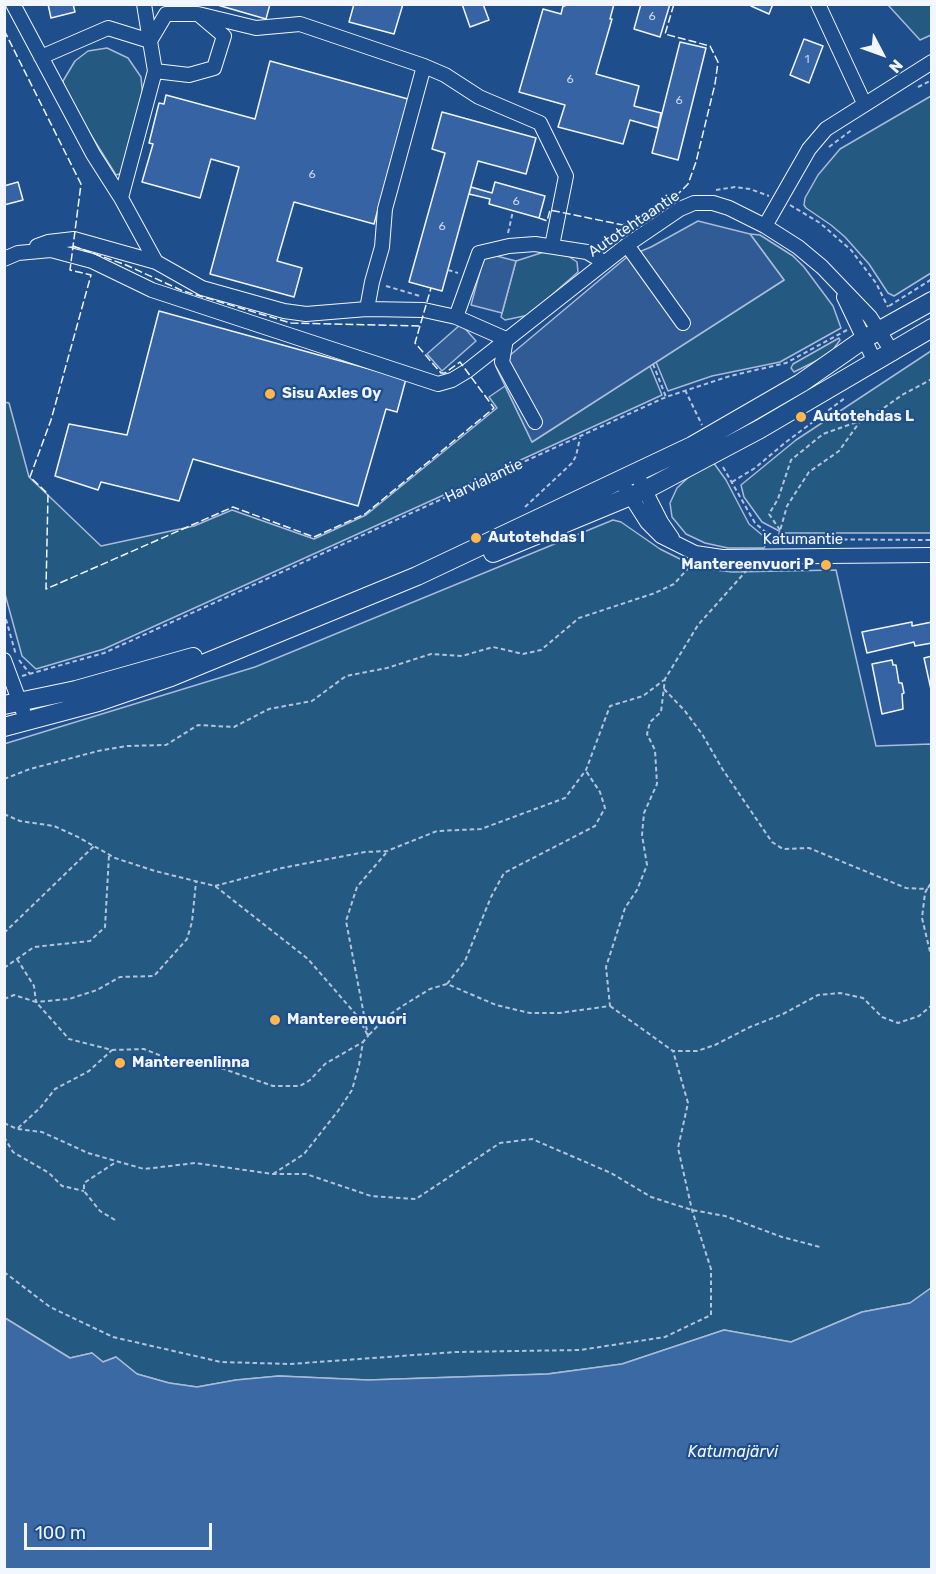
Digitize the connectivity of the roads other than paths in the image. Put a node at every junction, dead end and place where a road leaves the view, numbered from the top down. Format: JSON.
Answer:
{"nodes":[{"id":1,"x":13,"y":4,"type":"edge"},
{"id":2,"x":144,"y":4,"type":"edge"},
{"id":3,"x":818,"y":4,"type":"edge"},
{"id":4,"x":198,"y":14,"type":"junction"},
{"id":5,"x":150,"y":41,"type":"junction"},
{"id":6,"x":41,"y":57,"type":"junction"},
{"id":7,"x":932,"y":62,"type":"edge"},
{"id":8,"x":424,"y":66,"type":"junction"},
{"id":9,"x":155,"y":71,"type":"junction"},
{"id":10,"x":864,"y":103,"type":"junction"},
{"id":11,"x":121,"y":198,"type":"junction"},
{"id":12,"x":765,"y":226,"type":"junction"},
{"id":13,"x":627,"y":245,"type":"junction"},
{"id":14,"x":552,"y":246,"type":"junction"},
{"id":15,"x":18,"y":253,"type":"junction"},
{"id":16,"x":4,"y":259,"type":"edge"},
{"id":17,"x":156,"y":262,"type":"junction"},
{"id":18,"x":604,"y":262,"type":"junction"},
{"id":19,"x":839,"y":287,"type":"junction"},
{"id":20,"x":932,"y":301,"type":"edge"},
{"id":21,"x":367,"y":309,"type":"junction"},
{"id":22,"x":456,"y":318,"type":"junction"},
{"id":23,"x":682,"y":323,"type":"dead end"},
{"id":24,"x":932,"y":328,"type":"edge"},
{"id":25,"x":866,"y":332,"type":"junction"},
{"id":26,"x":506,"y":339,"type":"junction"},
{"id":27,"x":892,"y":353,"type":"junction"},
{"id":28,"x":875,"y":362,"type":"junction"},
{"id":29,"x":535,"y":422,"type":"dead end"},
{"id":30,"x":628,"y":476,"type":"junction"},
{"id":31,"x":638,"y":493,"type":"junction"},
{"id":32,"x":932,"y":555,"type":"edge"},
{"id":33,"x":417,"y":576,"type":"junction"},
{"id":34,"x":270,"y":636,"type":"junction"},
{"id":35,"x":4,"y":660,"type":"edge"},
{"id":36,"x":13,"y":704,"type":"edge"},
{"id":37,"x":11,"y":721,"type":"edge"}],
"edges":[{"from":1,"to":6,"type":"street"},
{"from":2,"to":5,"type":"street"},
{"from":3,"to":10,"type":"street"},
{"from":4,"to":5,"type":"street"},
{"from":4,"to":8,"type":"street"},
{"from":4,"to":9,"type":"street"},
{"from":5,"to":6,"type":"street"},
{"from":5,"to":9,"type":"street"},
{"from":6,"to":11,"type":"street"},
{"from":7,"to":10,"type":"street"},
{"from":8,"to":14,"type":"street"},
{"from":8,"to":21,"type":"street"},
{"from":9,"to":11,"type":"street"},
{"from":10,"to":12,"type":"street"},
{"from":11,"to":17,"type":"street"},
{"from":12,"to":13,"type":"street","name":"Autotehtaantie"},
{"from":12,"to":19,"type":"street","name":"Autotehtaantie"},
{"from":13,"to":18,"type":"street","name":"Autotehtaantie"},
{"from":13,"to":23,"type":"street"},
{"from":14,"to":18,"type":"street"},
{"from":14,"to":22,"type":"street"},
{"from":15,"to":16,"type":"street"},
{"from":15,"to":17,"type":"street"},
{"from":15,"to":26,"type":"street","name":"Autotehtaantie"},
{"from":17,"to":21,"type":"street"},
{"from":18,"to":26,"type":"street","name":"Autotehtaantie"},
{"from":19,"to":25,"type":"street","name":"Autotehtaantie"},
{"from":19,"to":25,"type":"street","name":"Autotehtaantie"},
{"from":20,"to":25,"type":"main road"},
{"from":21,"to":22,"type":"street"},
{"from":22,"to":26,"type":"street"},
{"from":24,"to":27,"type":"main road"},
{"from":25,"to":27,"type":"street","name":"Autotehtaantie"},
{"from":25,"to":28,"type":"street","name":"Autotehtaantie"},
{"from":25,"to":30,"type":"main road"},
{"from":26,"to":29,"type":"street"},
{"from":27,"to":28,"type":"main road"},
{"from":28,"to":31,"type":"main road"},
{"from":30,"to":31,"type":"street","name":"Katumantie"},
{"from":30,"to":33,"type":"main road"},
{"from":31,"to":32,"type":"street","name":"Katumantie"},
{"from":31,"to":33,"type":"main road"},
{"from":33,"to":34,"type":"main road"},
{"from":34,"to":36,"type":"main road"},
{"from":34,"to":37,"type":"main road"},
{"from":35,"to":36,"type":"street"},
{"from":36,"to":37,"type":"street"}]}
